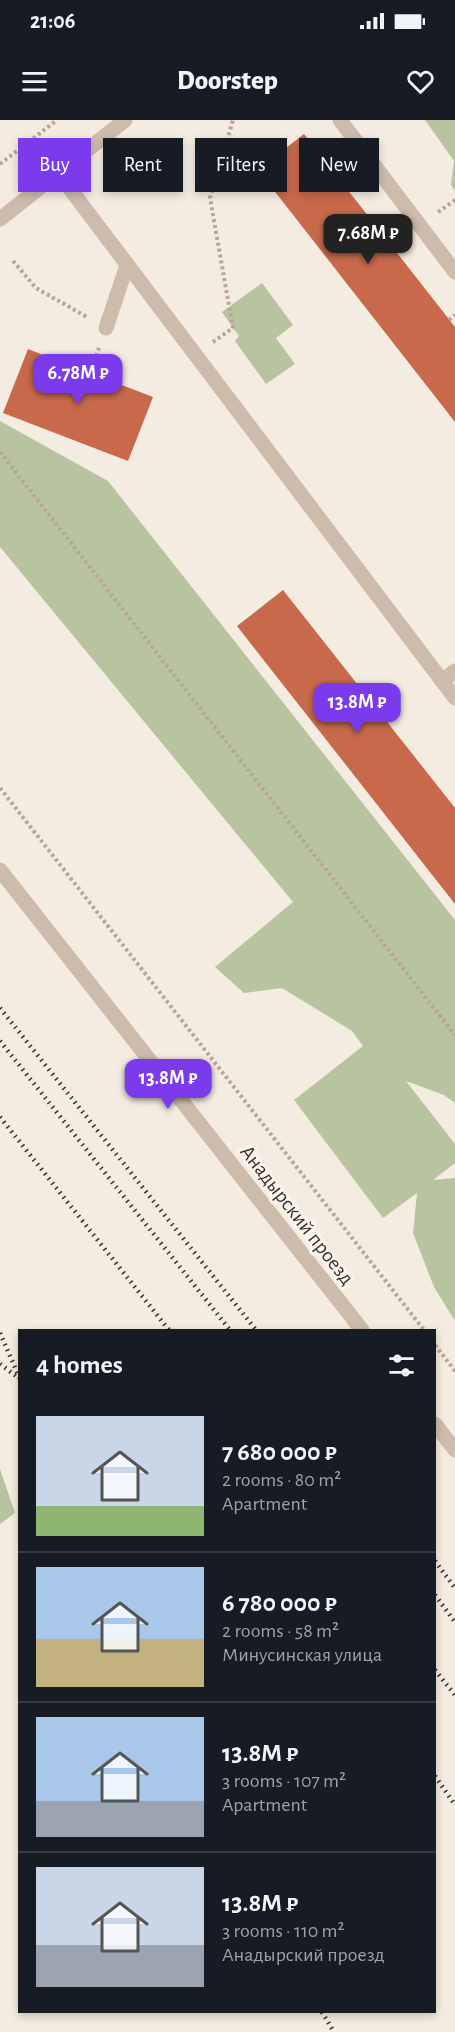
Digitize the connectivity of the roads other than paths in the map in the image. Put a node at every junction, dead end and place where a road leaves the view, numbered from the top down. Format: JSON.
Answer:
{"nodes":[{"id":1,"x":340,"y":120,"type":"edge"},
{"id":2,"x":119,"y":122,"type":"edge"},
{"id":3,"x":91,"y":145,"type":"edge"},
{"id":4,"x":34,"y":192,"type":"edge"},
{"id":5,"x":72,"y":192,"type":"edge"},
{"id":6,"x":0,"y":219,"type":"edge"},
{"id":7,"x":127,"y":265,"type":"junction"},
{"id":8,"x":455,"y":272,"type":"edge"},
{"id":9,"x":106,"y":328,"type":"road end"},
{"id":10,"x":455,"y":671,"type":"edge"},
{"id":11,"x":442,"y":681,"type":"junction"},
{"id":12,"x":455,"y":699,"type":"edge"},
{"id":13,"x":0,"y":870,"type":"edge"},
{"id":14,"x":361,"y":1329,"type":"edge"},
{"id":15,"x":436,"y":1425,"type":"edge"},
{"id":16,"x":455,"y":1450,"type":"edge"}],
"edges":[{"from":1,"to":8,"type":"street"},
{"from":2,"to":3,"type":"street"},
{"from":4,"to":6,"type":"street"},
{"from":5,"to":7,"type":"street"},
{"from":7,"to":9,"type":"street"},
{"from":7,"to":11,"type":"street"},
{"from":10,"to":11,"type":"street"},
{"from":11,"to":12,"type":"street"},
{"from":13,"to":14,"type":"street","name":"Анадырский проезд"},
{"from":15,"to":16,"type":"street"}]}
